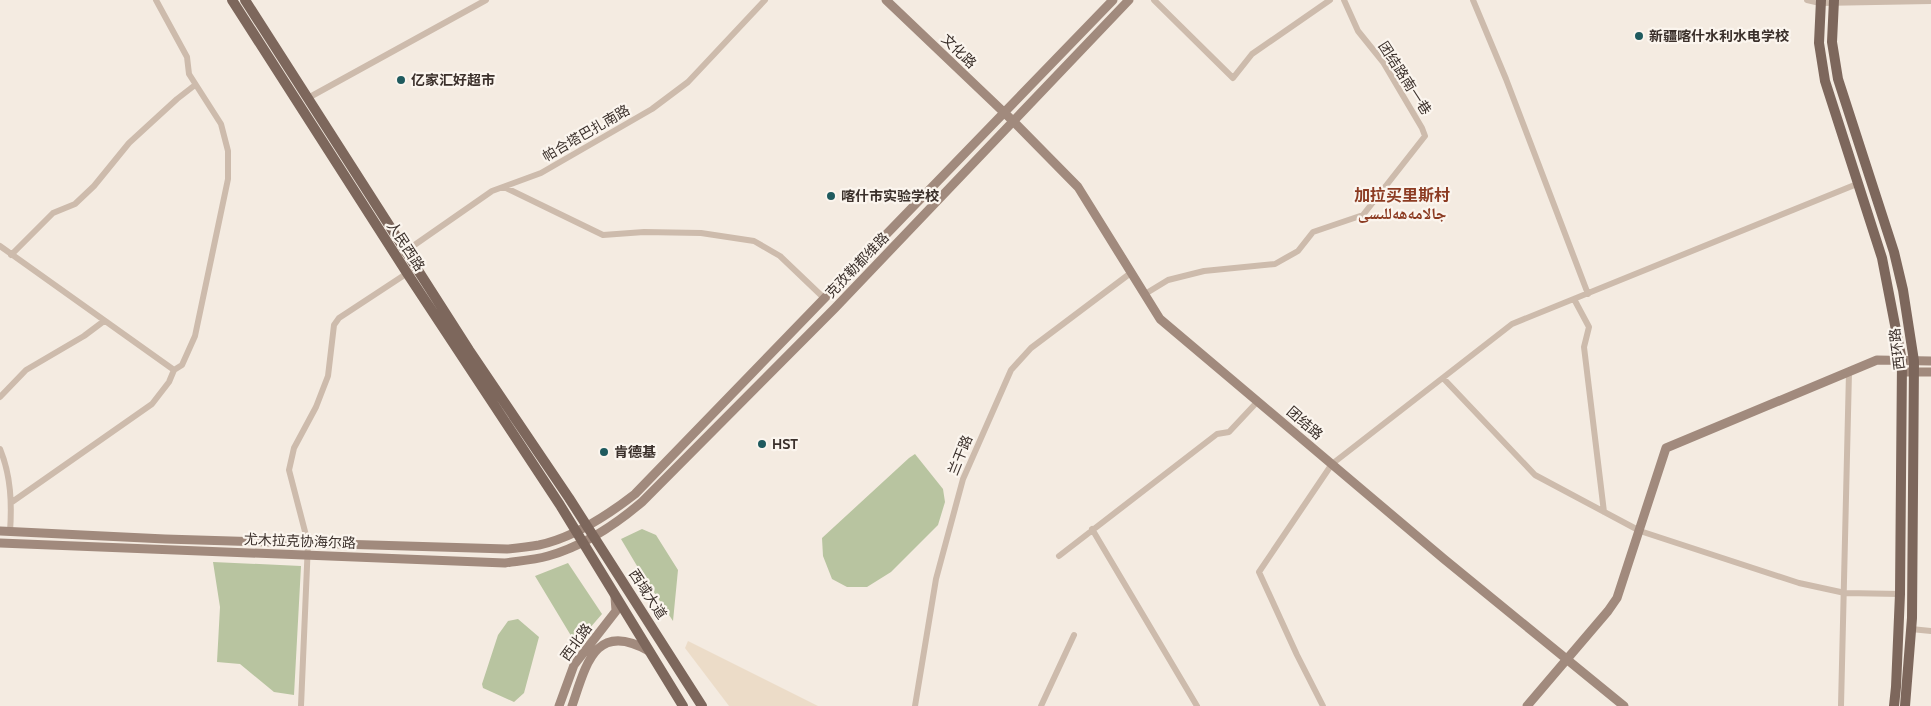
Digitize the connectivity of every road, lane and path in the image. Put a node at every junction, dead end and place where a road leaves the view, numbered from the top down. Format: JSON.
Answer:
{"nodes":[{"id":1,"x":156,"y":0,"type":"edge"},
{"id":2,"x":232,"y":0,"type":"edge"},
{"id":3,"x":245,"y":0,"type":"edge"},
{"id":4,"x":486,"y":0,"type":"edge"},
{"id":5,"x":765,"y":0,"type":"edge"},
{"id":6,"x":886,"y":0,"type":"edge"},
{"id":7,"x":1114,"y":0,"type":"edge"},
{"id":8,"x":1130,"y":0,"type":"edge"},
{"id":9,"x":1154,"y":0,"type":"edge"},
{"id":10,"x":1330,"y":0,"type":"edge"},
{"id":11,"x":1344,"y":0,"type":"edge"},
{"id":12,"x":1473,"y":0,"type":"edge"},
{"id":13,"x":1807,"y":0,"type":"edge"},
{"id":14,"x":1820,"y":1,"type":"edge"},
{"id":15,"x":1931,"y":1,"type":"edge"},
{"id":16,"x":1834,"y":2,"type":"edge"},
{"id":17,"x":195,"y":85,"type":"junction"},
{"id":18,"x":308,"y":98,"type":"junction"},
{"id":19,"x":1003,"y":112,"type":"junction"},
{"id":20,"x":1013,"y":121,"type":"junction"},
{"id":21,"x":1858,"y":184,"type":"junction"},
{"id":22,"x":504,"y":187,"type":"junction"},
{"id":23,"x":0,"y":246,"type":"edge"},
{"id":24,"x":401,"y":254,"type":"junction"},
{"id":25,"x":11,"y":255,"type":"junction"},
{"id":26,"x":412,"y":271,"type":"junction"},
{"id":27,"x":1132,"y":272,"type":"junction"},
{"id":28,"x":1145,"y":294,"type":"junction"},
{"id":29,"x":1588,"y":294,"type":"junction"},
{"id":30,"x":826,"y":299,"type":"junction"},
{"id":31,"x":1574,"y":299,"type":"junction"},
{"id":32,"x":104,"y":321,"type":"junction"},
{"id":33,"x":1902,"y":360,"type":"junction"},
{"id":34,"x":1914,"y":361,"type":"junction"},
{"id":35,"x":1931,"y":361,"type":"edge"},
{"id":36,"x":174,"y":370,"type":"junction"},
{"id":37,"x":1849,"y":372,"type":"junction"},
{"id":38,"x":1902,"y":372,"type":"junction"},
{"id":39,"x":1914,"y":372,"type":"junction"},
{"id":40,"x":1931,"y":372,"type":"edge"},
{"id":41,"x":1443,"y":378,"type":"junction"},
{"id":42,"x":0,"y":397,"type":"edge"},
{"id":43,"x":1258,"y":401,"type":"junction"},
{"id":44,"x":0,"y":449,"type":"edge"},
{"id":45,"x":1332,"y":464,"type":"junction"},
{"id":46,"x":570,"y":498,"type":"joint"},
{"id":47,"x":12,"y":502,"type":"junction"},
{"id":48,"x":560,"y":505,"type":"joint"},
{"id":49,"x":1604,"y":512,"type":"junction"},
{"id":50,"x":587,"y":525,"type":"junction"},
{"id":51,"x":1092,"y":529,"type":"junction"},
{"id":52,"x":0,"y":531,"type":"edge"},
{"id":53,"x":574,"y":531,"type":"junction"},
{"id":54,"x":1640,"y":531,"type":"junction"},
{"id":55,"x":10,"y":532,"type":"junction"},
{"id":56,"x":594,"y":536,"type":"junction"},
{"id":57,"x":0,"y":543,"type":"edge"},
{"id":58,"x":308,"y":543,"type":"junction"},
{"id":59,"x":582,"y":543,"type":"junction"},
{"id":60,"x":308,"y":555,"type":"junction"},
{"id":61,"x":1059,"y":556,"type":"dead end"},
{"id":62,"x":1845,"y":593,"type":"junction"},
{"id":63,"x":1900,"y":594,"type":"junction"},
{"id":64,"x":615,"y":597,"type":"junction"},
{"id":65,"x":1911,"y":630,"type":"junction"},
{"id":66,"x":1931,"y":631,"type":"edge"},
{"id":67,"x":1074,"y":635,"type":"dead end"},
{"id":68,"x":649,"y":651,"type":"junction"},
{"id":69,"x":1568,"y":660,"type":"junction"},
{"id":70,"x":301,"y":706,"type":"edge"},
{"id":71,"x":559,"y":706,"type":"edge"},
{"id":72,"x":572,"y":706,"type":"edge"},
{"id":73,"x":683,"y":706,"type":"edge"},
{"id":74,"x":702,"y":706,"type":"edge"},
{"id":75,"x":915,"y":706,"type":"edge"},
{"id":76,"x":1041,"y":706,"type":"edge"},
{"id":77,"x":1197,"y":706,"type":"edge"},
{"id":78,"x":1323,"y":706,"type":"edge"},
{"id":79,"x":1527,"y":706,"type":"edge"},
{"id":80,"x":1624,"y":706,"type":"edge"},
{"id":81,"x":1841,"y":706,"type":"edge"},
{"id":82,"x":1894,"y":706,"type":"edge"},
{"id":83,"x":1904,"y":706,"type":"edge"}],
"edges":[{"from":1,"to":17,"type":"street"},
{"from":2,"to":24,"type":"main road","name":"人民西路"},
{"from":3,"to":18,"type":"main road","name":"人民西路"},
{"from":4,"to":18,"type":"street"},
{"from":5,"to":22,"type":"street","name":"帕合塔巴扎南路"},
{"from":6,"to":19,"type":"main road","name":"文化路"},
{"from":7,"to":19,"type":"main road","name":"克孜勒都维路"},
{"from":8,"to":20,"type":"main road","name":"克孜勒都维路"},
{"from":9,"to":10,"type":"street"},
{"from":11,"to":28,"type":"street","name":"团结路南一巷"},
{"from":12,"to":29,"type":"street"},
{"from":13,"to":14,"type":"street"},
{"from":14,"to":16,"type":"street"},
{"from":14,"to":21,"type":"main road","name":"西环路"},
{"from":15,"to":16,"type":"street"},
{"from":16,"to":34,"type":"main road","name":"西环路"},
{"from":17,"to":25,"type":"street"},
{"from":17,"to":36,"type":"street"},
{"from":18,"to":24,"type":"main road","name":"人民西路"},
{"from":19,"to":20,"type":"main road","name":"文化路"},
{"from":19,"to":30,"type":"main road","name":"克孜勒都维路"},
{"from":20,"to":27,"type":"main road","name":"团结路"},
{"from":20,"to":56,"type":"main road","name":"克孜勒都维路"},
{"from":21,"to":29,"type":"street"},
{"from":21,"to":33,"type":"main road","name":"西环路"},
{"from":22,"to":24,"type":"street","name":"帕合塔巴扎南路"},
{"from":22,"to":30,"type":"street"},
{"from":23,"to":25,"type":"street"},
{"from":24,"to":26,"type":"main road","name":"人民西路"},
{"from":25,"to":32,"type":"street"},
{"from":26,"to":46,"type":"main road","name":"人民西路"},
{"from":26,"to":48,"type":"main road","name":"人民西路"},
{"from":26,"to":58,"type":"street"},
{"from":27,"to":28,"type":"main road","name":"团结路"},
{"from":27,"to":75,"type":"street","name":"兰干路"},
{"from":28,"to":43,"type":"main road","name":"团结路"},
{"from":29,"to":31,"type":"street"},
{"from":30,"to":50,"type":"main road","name":"克孜勒都维路"},
{"from":31,"to":41,"type":"street"},
{"from":31,"to":49,"type":"street"},
{"from":32,"to":36,"type":"street"},
{"from":32,"to":42,"type":"street"},
{"from":33,"to":34,"type":"main road"},
{"from":33,"to":37,"type":"main road"},
{"from":33,"to":38,"type":"main road","name":"西环路"},
{"from":34,"to":35,"type":"main road"},
{"from":34,"to":39,"type":"main road","name":"西环路"},
{"from":36,"to":47,"type":"street"},
{"from":37,"to":54,"type":"main road"},
{"from":37,"to":62,"type":"street"},
{"from":38,"to":39,"type":"main road"},
{"from":38,"to":63,"type":"main road","name":"西环路"},
{"from":39,"to":40,"type":"main road"},
{"from":39,"to":65,"type":"main road","name":"西环路"},
{"from":41,"to":45,"type":"street"},
{"from":41,"to":49,"type":"street"},
{"from":43,"to":45,"type":"main road","name":"团结路"},
{"from":43,"to":51,"type":"street"},
{"from":44,"to":47,"type":"street"},
{"from":45,"to":69,"type":"main road","name":"团结路"},
{"from":45,"to":78,"type":"street"},
{"from":46,"to":50,"type":"main road","name":"西域大道"},
{"from":47,"to":55,"type":"street"},
{"from":48,"to":53,"type":"main road","name":"西域大道"},
{"from":49,"to":54,"type":"street"},
{"from":50,"to":53,"type":"main road","name":"尤木拉克协海尔路"},
{"from":50,"to":56,"type":"main road","name":"西域大道"},
{"from":51,"to":61,"type":"street"},
{"from":51,"to":77,"type":"street"},
{"from":52,"to":55,"type":"main road","name":"尤木拉克协海尔路"},
{"from":53,"to":58,"type":"main road","name":"尤木拉克协海尔路"},
{"from":53,"to":59,"type":"main road","name":"西域大道"},
{"from":54,"to":62,"type":"street"},
{"from":54,"to":69,"type":"main road"},
{"from":55,"to":58,"type":"main road","name":"尤木拉克协海尔路"},
{"from":56,"to":59,"type":"main road","name":"尤木拉克协海尔路"},
{"from":56,"to":74,"type":"main road","name":"西域大道"},
{"from":57,"to":60,"type":"main road","name":"尤木拉克协海尔路"},
{"from":58,"to":60,"type":"street"},
{"from":59,"to":60,"type":"main road","name":"尤木拉克协海尔路"},
{"from":59,"to":64,"type":"main road","name":"西域大道"},
{"from":60,"to":70,"type":"street"},
{"from":62,"to":63,"type":"street"},
{"from":62,"to":81,"type":"street"},
{"from":63,"to":82,"type":"main road","name":"西环路"},
{"from":64,"to":68,"type":"main road","name":"西域大道"},
{"from":64,"to":71,"type":"main road","name":"西北路"},
{"from":65,"to":66,"type":"street"},
{"from":65,"to":83,"type":"main road","name":"西环路"},
{"from":67,"to":76,"type":"street"},
{"from":68,"to":72,"type":"main road","name":"西北路"},
{"from":68,"to":73,"type":"main road","name":"西域大道"},
{"from":69,"to":79,"type":"main road"},
{"from":69,"to":80,"type":"main road","name":"团结路"}]}
